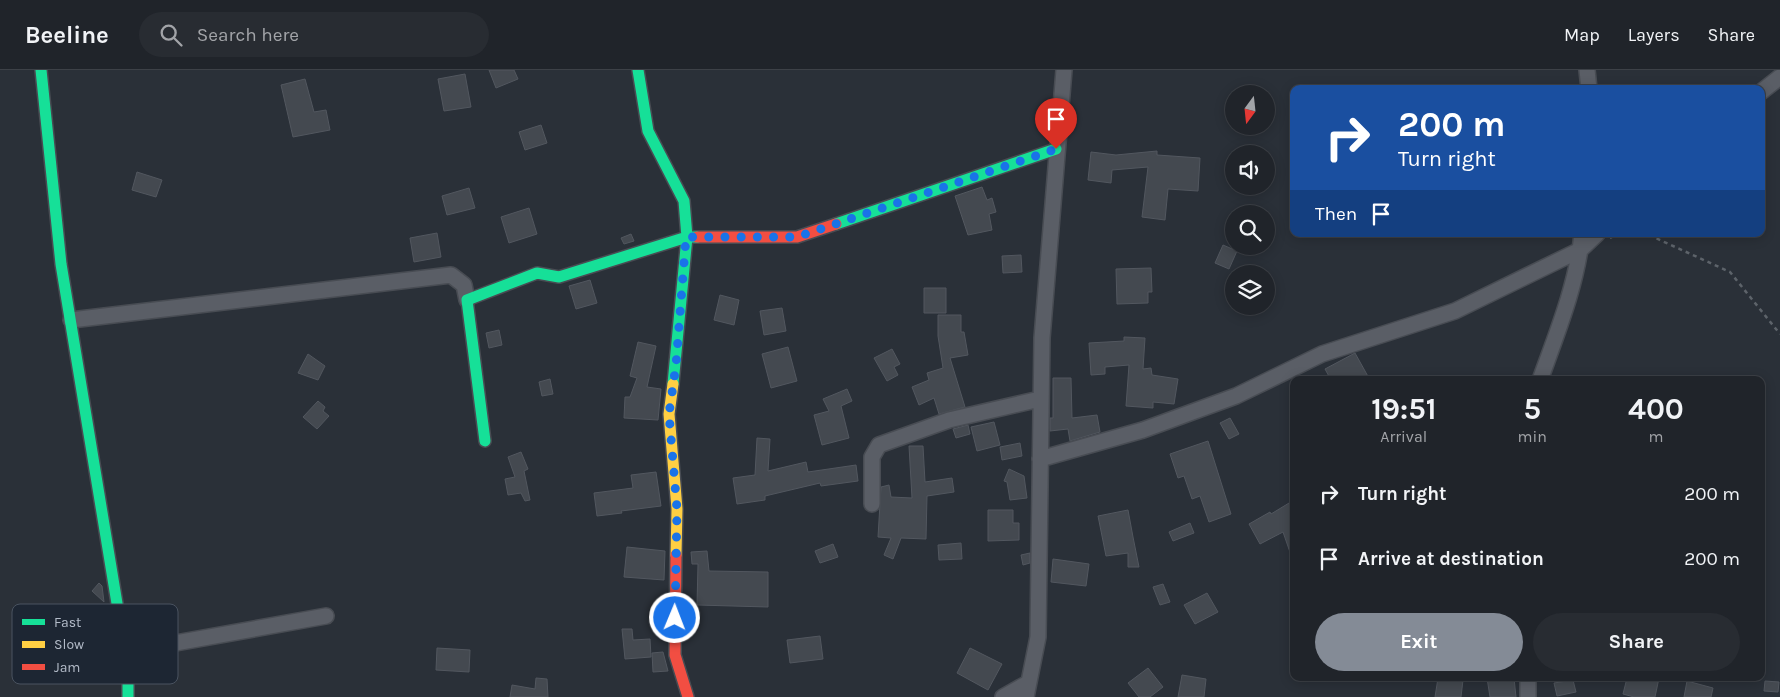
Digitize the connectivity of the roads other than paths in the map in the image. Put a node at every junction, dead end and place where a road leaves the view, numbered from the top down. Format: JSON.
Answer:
{"nodes":[{"id":1,"x":41,"y":70,"type":"edge"},
{"id":2,"x":638,"y":70,"type":"edge"},
{"id":3,"x":1064,"y":70,"type":"edge"},
{"id":4,"x":1587,"y":70,"type":"edge"},
{"id":5,"x":1780,"y":77,"type":"edge"},
{"id":6,"x":1589,"y":85,"type":"edge"},
{"id":7,"x":1765,"y":89,"type":"edge"},
{"id":8,"x":1056,"y":149,"type":"junction"},
{"id":9,"x":686,"y":237,"type":"junction"},
{"id":10,"x":1582,"y":237,"type":"edge"},
{"id":11,"x":1600,"y":237,"type":"edge"},
{"id":12,"x":1580,"y":250,"type":"junction"},
{"id":13,"x":467,"y":300,"type":"junction"},
{"id":14,"x":70,"y":320,"type":"junction"},
{"id":15,"x":1541,"y":376,"type":"edge"},
{"id":16,"x":1040,"y":399,"type":"junction"},
{"id":17,"x":485,"y":441,"type":"dead end"},
{"id":18,"x":1040,"y":459,"type":"junction"},
{"id":19,"x":872,"y":504,"type":"dead end"},
{"id":20,"x":117,"y":604,"type":"edge"},
{"id":21,"x":326,"y":616,"type":"dead end"},
{"id":22,"x":178,"y":643,"type":"edge"},
{"id":23,"x":1528,"y":681,"type":"edge"},
{"id":24,"x":127,"y":684,"type":"edge"},
{"id":25,"x":1027,"y":690,"type":"edge"},
{"id":26,"x":128,"y":697,"type":"edge"},
{"id":27,"x":688,"y":697,"type":"edge"},
{"id":28,"x":1004,"y":697,"type":"edge"},
{"id":29,"x":1528,"y":697,"type":"edge"}],
"edges":[{"from":1,"to":14,"type":"street"},
{"from":2,"to":9,"type":"street"},
{"from":3,"to":8,"type":"street"},
{"from":4,"to":6,"type":"street"},
{"from":5,"to":7,"type":"street"},
{"from":8,"to":9,"type":"street"},
{"from":8,"to":16,"type":"street"},
{"from":9,"to":13,"type":"street"},
{"from":9,"to":27,"type":"street"},
{"from":10,"to":12,"type":"street"},
{"from":11,"to":12,"type":"street"},
{"from":12,"to":15,"type":"street"},
{"from":12,"to":18,"type":"street"},
{"from":13,"to":14,"type":"street"},
{"from":13,"to":17,"type":"street"},
{"from":14,"to":20,"type":"street"},
{"from":16,"to":18,"type":"street"},
{"from":16,"to":19,"type":"street"},
{"from":18,"to":25,"type":"street"},
{"from":21,"to":22,"type":"street"},
{"from":23,"to":29,"type":"street"},
{"from":24,"to":26,"type":"street"},
{"from":25,"to":28,"type":"street"}]}
